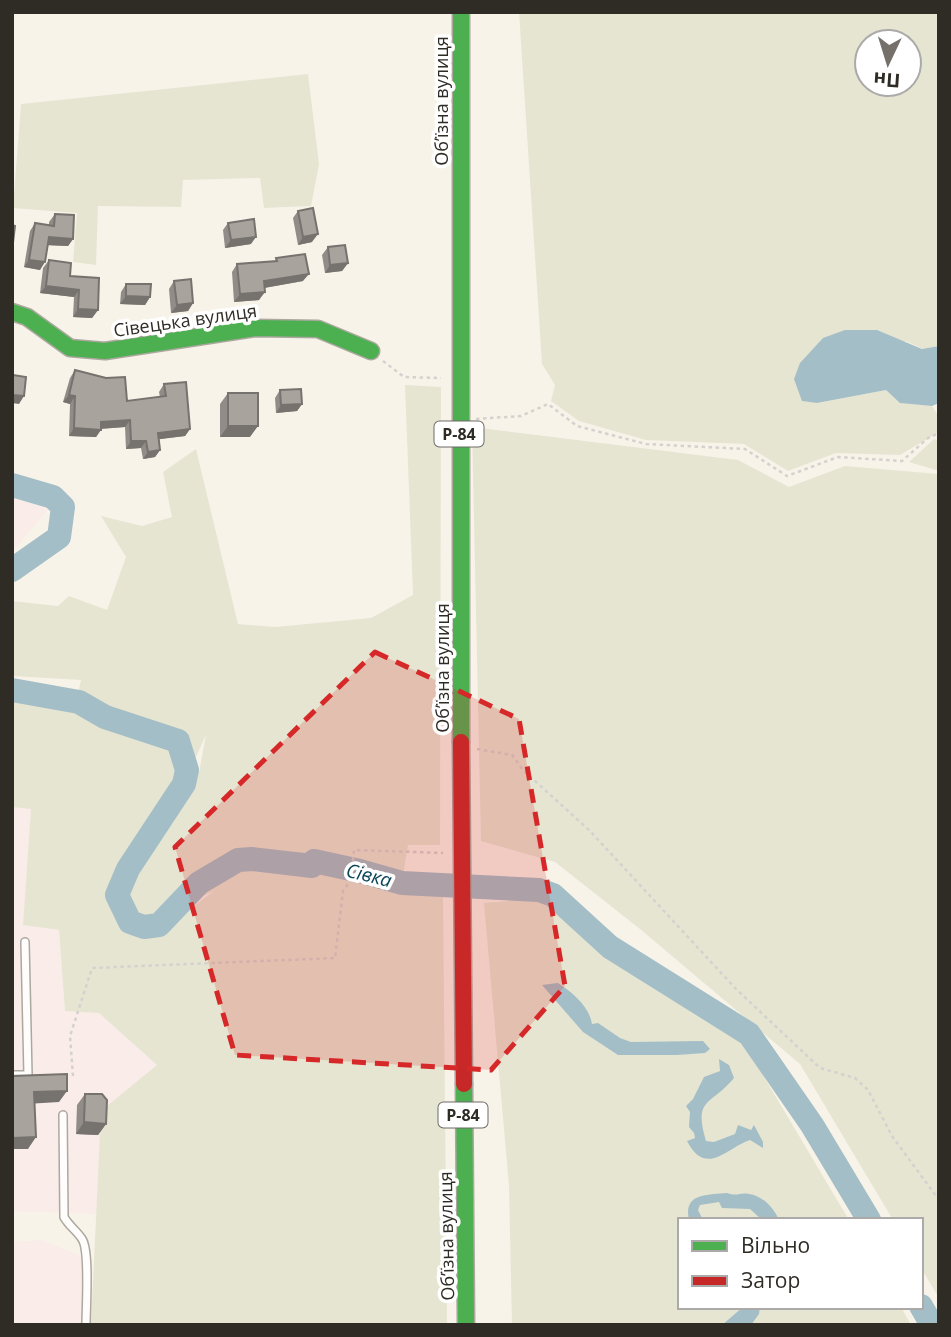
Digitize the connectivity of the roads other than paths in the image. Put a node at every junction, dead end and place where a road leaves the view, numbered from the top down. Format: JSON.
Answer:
{"nodes":[{"id":1,"x":461,"y":12,"type":"edge"},
{"id":2,"x":12,"y":312,"type":"edge"},
{"id":3,"x":371,"y":351,"type":"road end"},
{"id":4,"x":25,"y":942,"type":"dead end"},
{"id":5,"x":12,"y":1075,"type":"edge"},
{"id":6,"x":28,"y":1075,"type":"junction"},
{"id":7,"x":39,"y":1075,"type":"edge"},
{"id":8,"x":63,"y":1115,"type":"dead end"},
{"id":9,"x":86,"y":1325,"type":"edge"},
{"id":10,"x":466,"y":1325,"type":"edge"}],
"edges":[{"from":1,"to":10,"type":"main road","name":"Обʼїзна вулиця","number":"Р-84"},
{"from":2,"to":3,"type":"main road","name":"Сівецька вулиця"},
{"from":4,"to":6,"type":"lane"},
{"from":5,"to":6,"type":"lane"},
{"from":6,"to":7,"type":"lane"},
{"from":8,"to":9,"type":"lane"}]}
